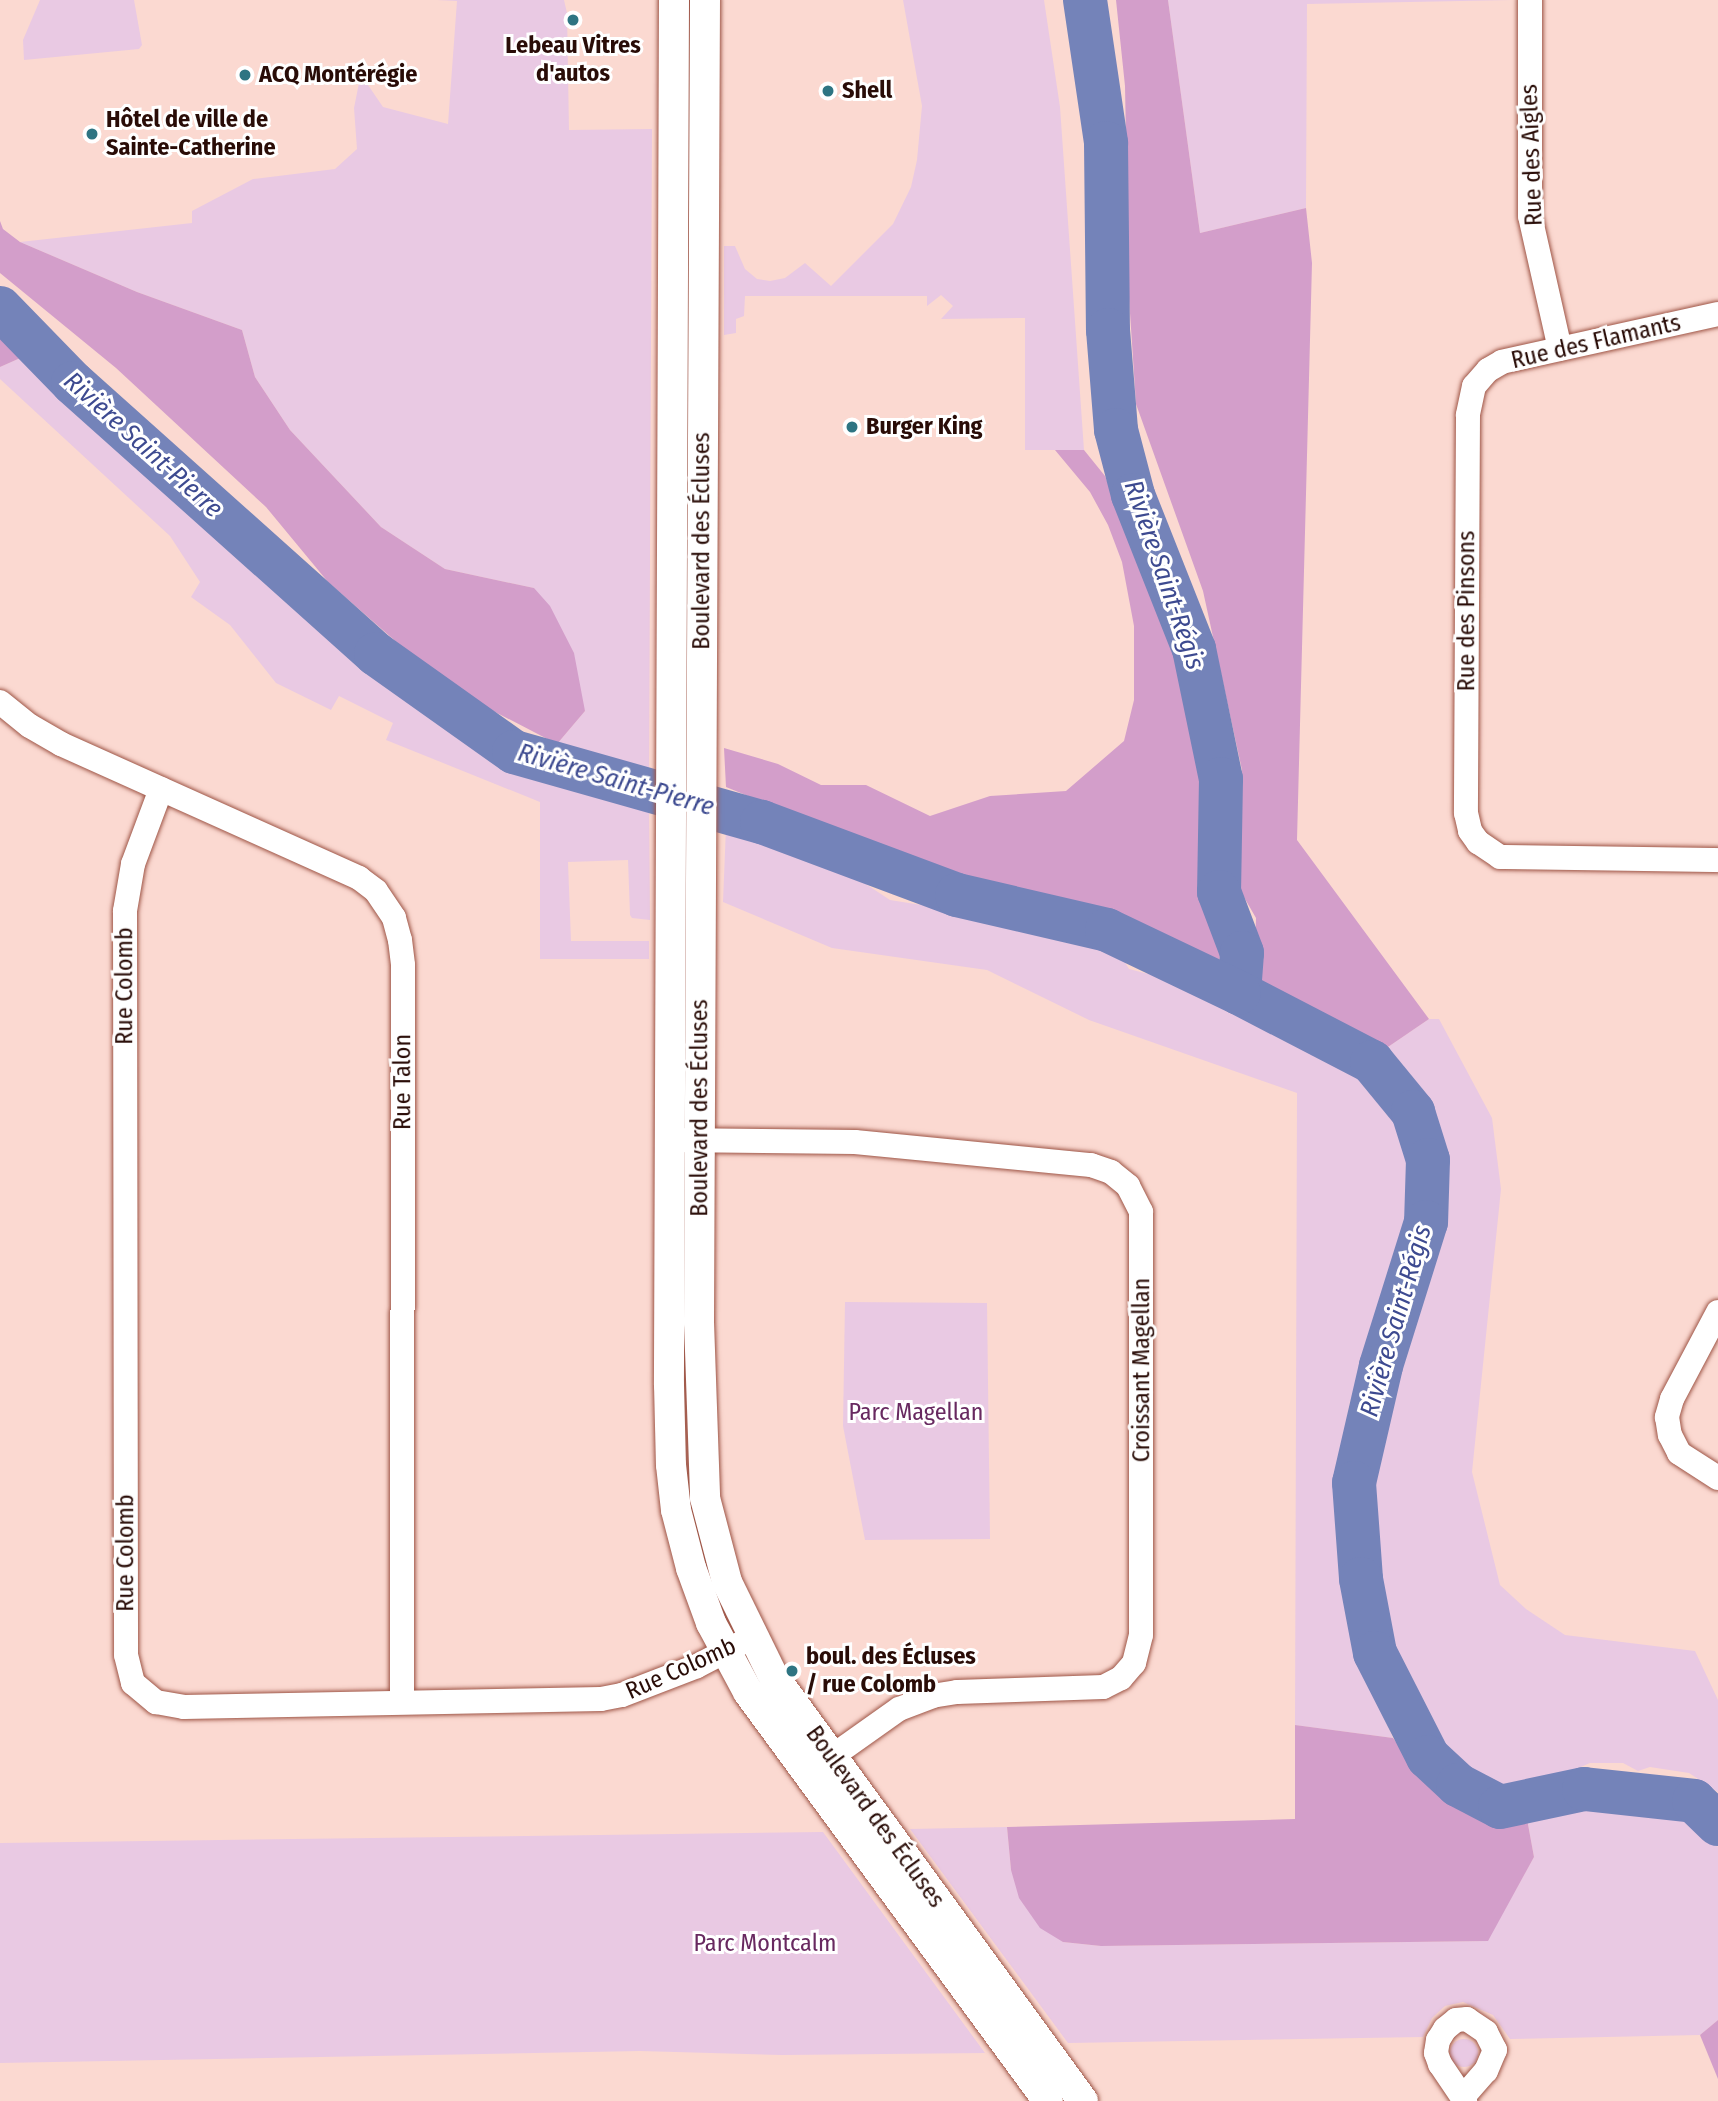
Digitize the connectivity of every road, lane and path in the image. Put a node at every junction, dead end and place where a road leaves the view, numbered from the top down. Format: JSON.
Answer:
{"nodes":[{"id":1,"x":674,"y":0,"type":"edge"},
{"id":2,"x":705,"y":0,"type":"edge"},
{"id":3,"x":1530,"y":0,"type":"edge"},
{"id":4,"x":1718,"y":314,"type":"edge"},
{"id":5,"x":1560,"y":349,"type":"junction"},
{"id":6,"x":1478,"y":379,"type":"joint"},
{"id":7,"x":0,"y":702,"type":"edge"},
{"id":8,"x":161,"y":789,"type":"junction"},
{"id":9,"x":687,"y":833,"type":"junction"},
{"id":10,"x":1718,"y":860,"type":"edge"},
{"id":11,"x":670,"y":1140,"type":"junction"},
{"id":12,"x":700,"y":1141,"type":"junction"},
{"id":13,"x":1718,"y":1312,"type":"edge"},
{"id":14,"x":1718,"y":1478,"type":"edge"},
{"id":15,"x":751,"y":1637,"type":"junction"},
{"id":16,"x":725,"y":1652,"type":"junction"},
{"id":17,"x":402,"y":1701,"type":"junction"},
{"id":18,"x":820,"y":1765,"type":"junction"},
{"id":19,"x":1048,"y":2101,"type":"edge"},
{"id":20,"x":1083,"y":2101,"type":"edge"}],
"edges":[{"from":1,"to":9,"type":"street","name":"Boulevard des Écluses"},
{"from":2,"to":9,"type":"street","name":"Boulevard des Écluses"},
{"from":3,"to":5,"type":"street","name":"Rue des Aigles"},
{"from":4,"to":5,"type":"street","name":"Rue des Flamants"},
{"from":5,"to":6,"type":"street","name":"Rue des Flamants"},
{"from":6,"to":10,"type":"street","name":"Rue des Pinsons"},
{"from":7,"to":8,"type":"street","name":"Rue Talon"},
{"from":8,"to":17,"type":"street","name":"Rue Talon"},
{"from":8,"to":17,"type":"street","name":"Rue Colomb"},
{"from":9,"to":11,"type":"street","name":"Boulevard des Écluses"},
{"from":9,"to":12,"type":"street","name":"Boulevard des Écluses"},
{"from":11,"to":12,"type":"street","name":"Croissant Magellan"},
{"from":11,"to":16,"type":"street","name":"Boulevard des Écluses"},
{"from":12,"to":15,"type":"street","name":"Boulevard des Écluses"},
{"from":12,"to":18,"type":"street","name":"Croissant Magellan"},
{"from":13,"to":14,"type":"street"},
{"from":15,"to":16,"type":"street","name":"Rue Colomb"},
{"from":15,"to":18,"type":"street","name":"Boulevard des Écluses"},
{"from":16,"to":17,"type":"street","name":"Rue Colomb"},
{"from":16,"to":18,"type":"street","name":"Boulevard des Écluses"},
{"from":18,"to":19,"type":"street","name":"Boulevard des Écluses"},
{"from":18,"to":20,"type":"street","name":"Boulevard des Écluses"}]}
